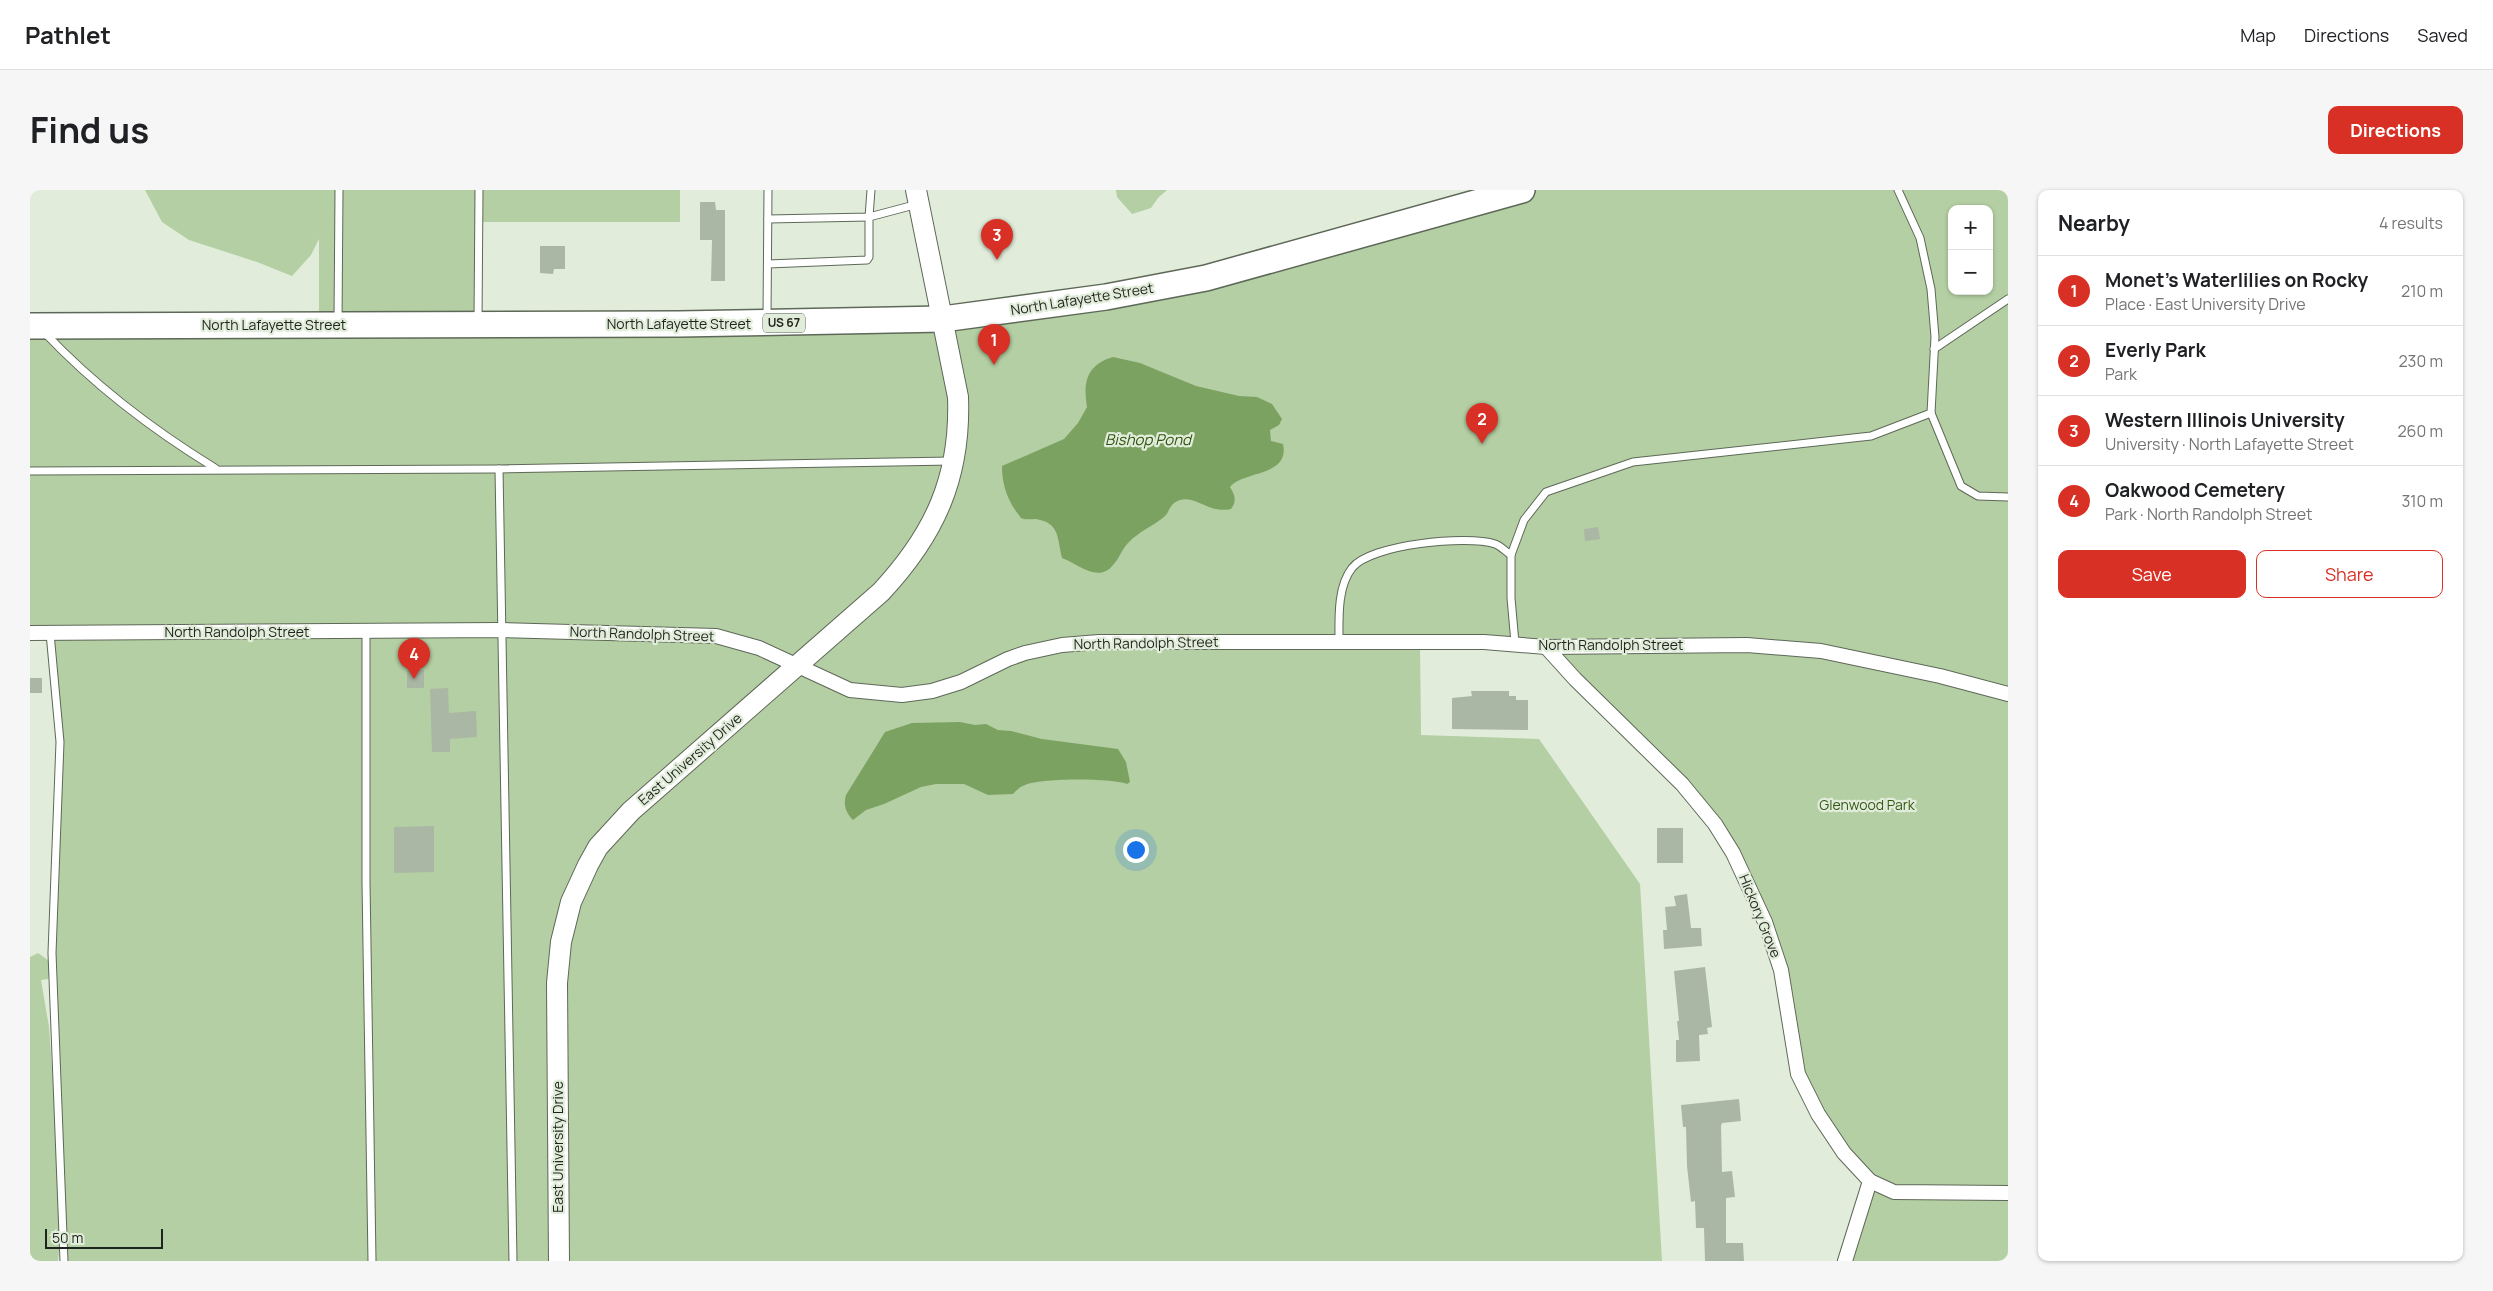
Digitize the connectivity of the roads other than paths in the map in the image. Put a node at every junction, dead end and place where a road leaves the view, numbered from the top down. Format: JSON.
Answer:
{"nodes":[{"id":1,"x":339,"y":190,"type":"edge"},
{"id":2,"x":479,"y":190,"type":"edge"},
{"id":3,"x":768,"y":190,"type":"edge"},
{"id":4,"x":871,"y":190,"type":"edge"},
{"id":5,"x":1522,"y":190,"type":"edge"},
{"id":6,"x":1898,"y":190,"type":"edge"},
{"id":7,"x":917,"y":197,"type":"edge"},
{"id":8,"x":869,"y":217,"type":"junction"},
{"id":9,"x":768,"y":219,"type":"junction"},
{"id":10,"x":768,"y":264,"type":"junction"},
{"id":11,"x":2008,"y":299,"type":"edge"},
{"id":12,"x":943,"y":319,"type":"junction"},
{"id":13,"x":767,"y":323,"type":"junction"},
{"id":14,"x":478,"y":324,"type":"junction"},
{"id":15,"x":338,"y":325,"type":"junction"},
{"id":16,"x":34,"y":326,"type":"edge"},
{"id":17,"x":1934,"y":349,"type":"junction"},
{"id":18,"x":1931,"y":413,"type":"junction"},
{"id":19,"x":955,"y":461,"type":"junction"},
{"id":20,"x":498,"y":468,"type":"junction"},
{"id":21,"x":217,"y":469,"type":"junction"},
{"id":22,"x":30,"y":471,"type":"edge"},
{"id":23,"x":2008,"y":498,"type":"edge"},
{"id":24,"x":1511,"y":555,"type":"junction"},
{"id":25,"x":501,"y":630,"type":"junction"},
{"id":26,"x":366,"y":631,"type":"junction"},
{"id":27,"x":50,"y":632,"type":"junction"},
{"id":28,"x":30,"y":633,"type":"edge"},
{"id":29,"x":1339,"y":642,"type":"junction"},
{"id":30,"x":1515,"y":643,"type":"junction"},
{"id":31,"x":1546,"y":647,"type":"junction"},
{"id":32,"x":796,"y":667,"type":"junction"},
{"id":33,"x":2008,"y":694,"type":"edge"},
{"id":34,"x":1870,"y":1182,"type":"junction"},
{"id":35,"x":2008,"y":1193,"type":"edge"},
{"id":36,"x":64,"y":1261,"type":"edge"},
{"id":37,"x":372,"y":1261,"type":"edge"},
{"id":38,"x":513,"y":1261,"type":"edge"},
{"id":39,"x":559,"y":1261,"type":"edge"},
{"id":40,"x":1845,"y":1261,"type":"edge"}],
"edges":[{"from":1,"to":15,"type":"lane"},
{"from":2,"to":14,"type":"lane"},
{"from":3,"to":9,"type":"lane"},
{"from":4,"to":8,"type":"lane"},
{"from":5,"to":12,"type":"highway","name":"North Lafayette Street","number":"US 67"},
{"from":6,"to":17,"type":"lane"},
{"from":7,"to":8,"type":"lane"},
{"from":7,"to":12,"type":"main road","name":"East University Drive"},
{"from":8,"to":9,"type":"lane"},
{"from":8,"to":10,"type":"lane"},
{"from":9,"to":10,"type":"lane"},
{"from":10,"to":13,"type":"lane"},
{"from":11,"to":17,"type":"lane"},
{"from":12,"to":13,"type":"highway","name":"North Lafayette Street","number":"US 67"},
{"from":12,"to":19,"type":"main road","name":"East University Drive"},
{"from":13,"to":14,"type":"highway","name":"North Lafayette Street","number":"US 67"},
{"from":14,"to":15,"type":"highway","name":"North Lafayette Street","number":"US 67"},
{"from":15,"to":16,"type":"highway","name":"North Lafayette Street","number":"US 67"},
{"from":16,"to":21,"type":"lane"},
{"from":17,"to":18,"type":"lane"},
{"from":18,"to":23,"type":"lane"},
{"from":18,"to":24,"type":"lane"},
{"from":19,"to":20,"type":"lane"},
{"from":19,"to":32,"type":"main road","name":"East University Drive"},
{"from":20,"to":21,"type":"lane"},
{"from":20,"to":25,"type":"lane"},
{"from":21,"to":22,"type":"lane"},
{"from":24,"to":29,"type":"lane"},
{"from":24,"to":30,"type":"lane"},
{"from":25,"to":26,"type":"street","name":"North Randolph Street"},
{"from":25,"to":32,"type":"street","name":"North Randolph Street"},
{"from":25,"to":38,"type":"lane"},
{"from":26,"to":27,"type":"street","name":"North Randolph Street"},
{"from":26,"to":37,"type":"lane"},
{"from":27,"to":28,"type":"street","name":"North Randolph Street"},
{"from":27,"to":36,"type":"lane"},
{"from":29,"to":30,"type":"street","name":"North Randolph Street"},
{"from":29,"to":32,"type":"street","name":"North Randolph Street"},
{"from":30,"to":31,"type":"street","name":"North Randolph Street"},
{"from":31,"to":33,"type":"street","name":"North Randolph Street"},
{"from":31,"to":34,"type":"street","name":"Hickory Grove"},
{"from":32,"to":39,"type":"main road","name":"East University Drive"},
{"from":34,"to":35,"type":"street"},
{"from":34,"to":40,"type":"street"}]}
